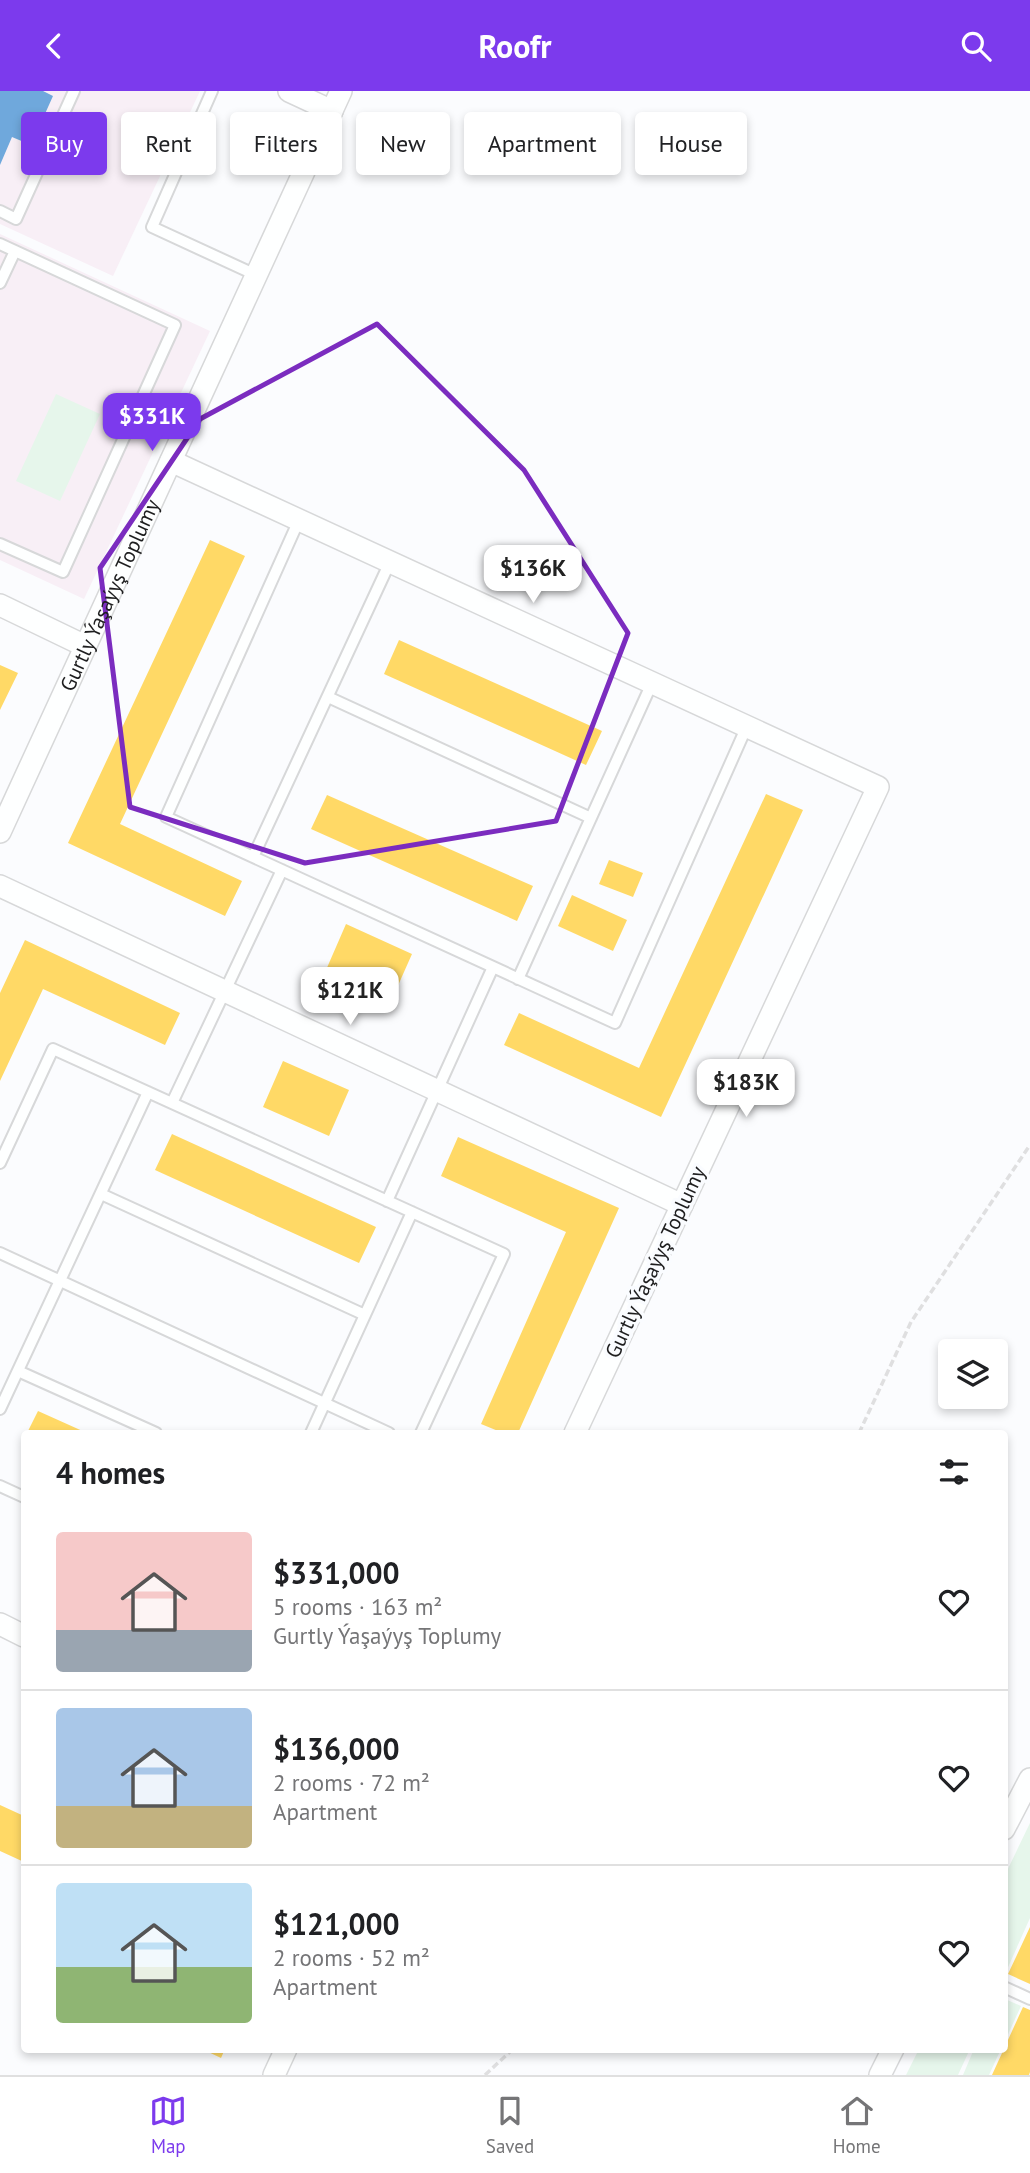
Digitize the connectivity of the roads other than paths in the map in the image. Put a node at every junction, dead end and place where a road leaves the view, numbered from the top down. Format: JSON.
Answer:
{"nodes":[{"id":1,"x":74,"y":91,"type":"edge"},
{"id":2,"x":212,"y":91,"type":"edge"},
{"id":3,"x":289,"y":91,"type":"edge"},
{"id":4,"x":341,"y":91,"type":"edge"},
{"id":5,"x":332,"y":111,"type":"junction"},
{"id":6,"x":0,"y":211,"type":"edge"},
{"id":7,"x":0,"y":244,"type":"edge"},
{"id":8,"x":15,"y":251,"type":"junction"},
{"id":9,"x":256,"y":275,"type":"junction"},
{"id":10,"x":0,"y":283,"type":"edge"},
{"id":11,"x":171,"y":461,"type":"junction"},
{"id":12,"x":299,"y":520,"type":"junction"},
{"id":13,"x":0,"y":544,"type":"edge"},
{"id":14,"x":390,"y":562,"type":"junction"},
{"id":15,"x":0,"y":605,"type":"edge"},
{"id":16,"x":85,"y":646,"type":"junction"},
{"id":17,"x":652,"y":683,"type":"junction"},
{"id":18,"x":328,"y":697,"type":"junction"},
{"id":19,"x":747,"y":726,"type":"junction"},
{"id":20,"x":591,"y":818,"type":"junction"},
{"id":21,"x":0,"y":832,"type":"edge"},
{"id":22,"x":253,"y":857,"type":"junction"},
{"id":23,"x":282,"y":870,"type":"junction"},
{"id":24,"x":0,"y":886,"type":"edge"},
{"id":25,"x":493,"y":967,"type":"junction"},
{"id":26,"x":518,"y":979,"type":"junction"},
{"id":27,"x":225,"y":992,"type":"junction"},
{"id":28,"x":436,"y":1090,"type":"junction"},
{"id":29,"x":148,"y":1092,"type":"junction"},
{"id":30,"x":173,"y":1103,"type":"junction"},
{"id":31,"x":0,"y":1163,"type":"edge"},
{"id":32,"x":101,"y":1193,"type":"junction"},
{"id":33,"x":387,"y":1201,"type":"junction"},
{"id":34,"x":682,"y":1205,"type":"junction"},
{"id":35,"x":412,"y":1212,"type":"junction"},
{"id":36,"x":0,"y":1253,"type":"edge"},
{"id":37,"x":60,"y":1281,"type":"junction"},
{"id":38,"x":365,"y":1315,"type":"junction"},
{"id":39,"x":18,"y":1371,"type":"junction"},
{"id":40,"x":324,"y":1403,"type":"junction"},
{"id":41,"x":0,"y":1409,"type":"edge"},
{"id":42,"x":149,"y":1430,"type":"edge"},
{"id":43,"x":312,"y":1430,"type":"edge"},
{"id":44,"x":382,"y":1430,"type":"edge"},
{"id":45,"x":422,"y":1430,"type":"edge"},
{"id":46,"x":576,"y":1430,"type":"edge"},
{"id":47,"x":0,"y":1486,"type":"edge"},
{"id":48,"x":21,"y":1496,"type":"edge"},
{"id":49,"x":0,"y":1624,"type":"edge"},
{"id":50,"x":21,"y":1634,"type":"edge"},
{"id":51,"x":1030,"y":1779,"type":"edge"},
{"id":52,"x":1008,"y":1821,"type":"edge"},
{"id":53,"x":1008,"y":1989,"type":"edge"},
{"id":54,"x":1030,"y":1999,"type":"edge"},
{"id":55,"x":284,"y":2053,"type":"edge"},
{"id":56,"x":890,"y":2053,"type":"edge"},
{"id":57,"x":274,"y":2075,"type":"edge"},
{"id":58,"x":880,"y":2075,"type":"edge"}],
"edges":[{"from":1,"to":6,"type":"lane"},
{"from":2,"to":9,"type":"lane"},
{"from":3,"to":5,"type":"street"},
{"from":4,"to":5,"type":"street","name":"Gurtly Ýaşaýyş Toplumy"},
{"from":5,"to":9,"type":"street","name":"Gurtly Ýaşaýyş Toplumy"},
{"from":7,"to":8,"type":"lane"},
{"from":8,"to":10,"type":"lane"},
{"from":8,"to":13,"type":"lane"},
{"from":9,"to":11,"type":"street","name":"Gurtly Ýaşaýyş Toplumy"},
{"from":11,"to":12,"type":"street"},
{"from":11,"to":16,"type":"street","name":"Gurtly Ýaşaýyş Toplumy"},
{"from":12,"to":14,"type":"street"},
{"from":12,"to":22,"type":"lane"},
{"from":14,"to":17,"type":"street"},
{"from":14,"to":18,"type":"lane"},
{"from":15,"to":16,"type":"street"},
{"from":16,"to":21,"type":"street","name":"Gurtly Ýaşaýyş Toplumy"},
{"from":17,"to":19,"type":"street"},
{"from":17,"to":20,"type":"lane"},
{"from":18,"to":20,"type":"lane"},
{"from":18,"to":22,"type":"lane"},
{"from":19,"to":26,"type":"lane"},
{"from":19,"to":34,"type":"street","name":"Gurtly Ýaşaýyş Toplumy"},
{"from":20,"to":26,"type":"lane"},
{"from":22,"to":23,"type":"lane"},
{"from":23,"to":25,"type":"lane"},
{"from":23,"to":27,"type":"lane"},
{"from":24,"to":27,"type":"street"},
{"from":25,"to":26,"type":"lane"},
{"from":25,"to":28,"type":"lane"},
{"from":27,"to":28,"type":"street"},
{"from":27,"to":30,"type":"lane"},
{"from":28,"to":33,"type":"lane"},
{"from":28,"to":34,"type":"street"},
{"from":29,"to":30,"type":"lane"},
{"from":29,"to":31,"type":"lane"},
{"from":29,"to":32,"type":"lane"},
{"from":30,"to":33,"type":"lane"},
{"from":32,"to":37,"type":"lane"},
{"from":32,"to":38,"type":"lane"},
{"from":33,"to":35,"type":"lane"},
{"from":34,"to":46,"type":"street","name":"Gurtly Ýaşaýyş Toplumy"},
{"from":35,"to":38,"type":"lane"},
{"from":35,"to":45,"type":"lane"},
{"from":36,"to":37,"type":"lane"},
{"from":37,"to":39,"type":"lane"},
{"from":37,"to":40,"type":"lane"},
{"from":38,"to":40,"type":"lane"},
{"from":39,"to":41,"type":"lane"},
{"from":39,"to":42,"type":"lane"},
{"from":40,"to":43,"type":"lane"},
{"from":40,"to":44,"type":"lane"},
{"from":47,"to":48,"type":"lane"},
{"from":49,"to":50,"type":"street"},
{"from":51,"to":52,"type":"street"},
{"from":53,"to":54,"type":"lane"},
{"from":55,"to":57,"type":"street"},
{"from":56,"to":58,"type":"street"}]}
